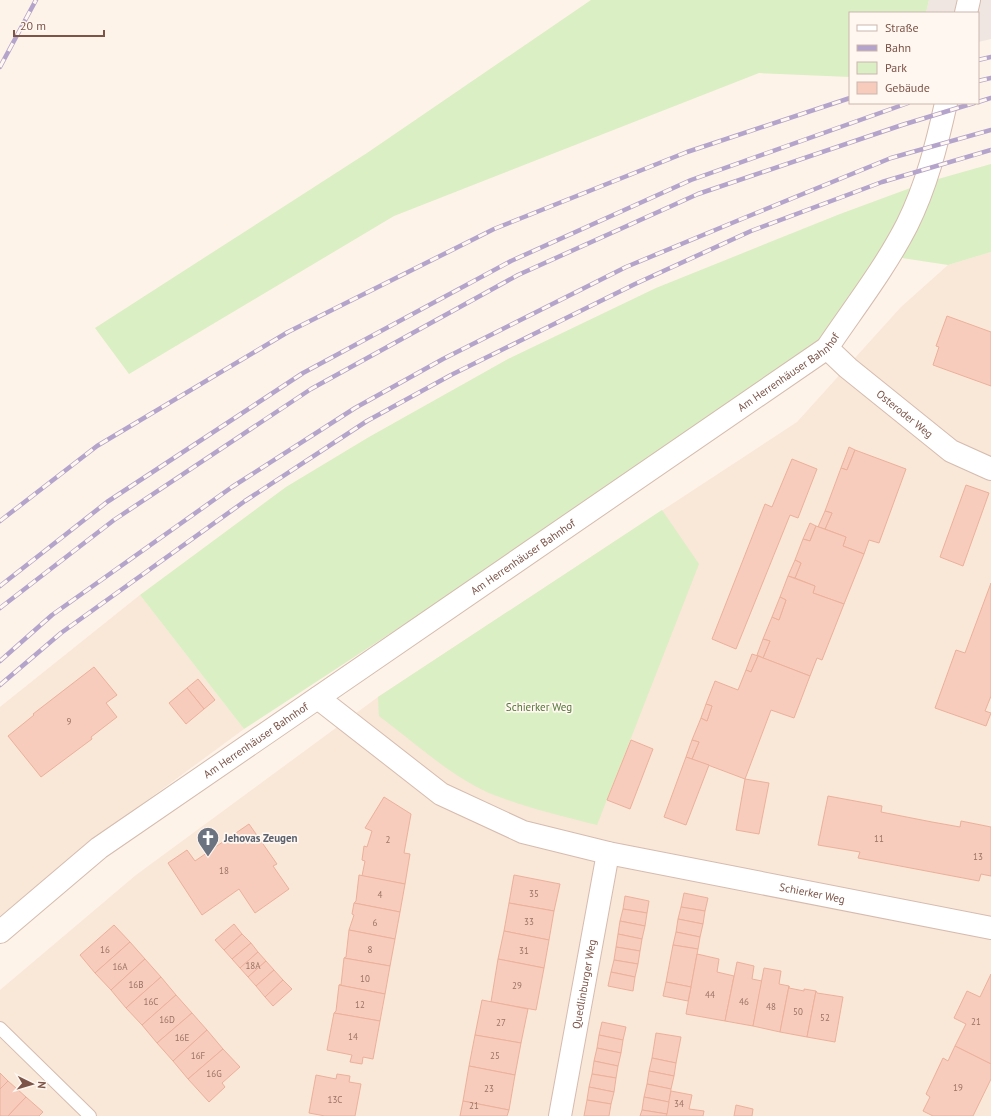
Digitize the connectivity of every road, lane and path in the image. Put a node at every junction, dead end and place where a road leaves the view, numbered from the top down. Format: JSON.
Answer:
{"nodes":[{"id":1,"x":969,"y":0,"type":"edge"},
{"id":2,"x":966,"y":12,"type":"edge"},
{"id":3,"x":946,"y":104,"type":"edge"},
{"id":4,"x":826,"y":348,"type":"junction"},
{"id":5,"x":991,"y":469,"type":"edge"},
{"id":6,"x":318,"y":698,"type":"junction"},
{"id":7,"x":608,"y":853,"type":"junction"},
{"id":8,"x":991,"y":928,"type":"edge"},
{"id":9,"x":0,"y":932,"type":"edge"},
{"id":10,"x":0,"y":1028,"type":"edge"},
{"id":11,"x":90,"y":1116,"type":"edge"},
{"id":12,"x":560,"y":1116,"type":"edge"}],
"edges":[{"from":1,"to":2,"type":"street"},
{"from":3,"to":4,"type":"street","name":"Am Herrenhäuser Bahnhof"},
{"from":4,"to":5,"type":"street","name":"Osteroder Weg"},
{"from":4,"to":6,"type":"street","name":"Am Herrenhäuser Bahnhof"},
{"from":6,"to":7,"type":"street","name":"Schierker Weg"},
{"from":6,"to":9,"type":"street","name":"Am Herrenhäuser Bahnhof"},
{"from":7,"to":8,"type":"street","name":"Schierker Weg"},
{"from":7,"to":12,"type":"street","name":"Quedlinburger Weg"},
{"from":10,"to":11,"type":"lane"}]}
